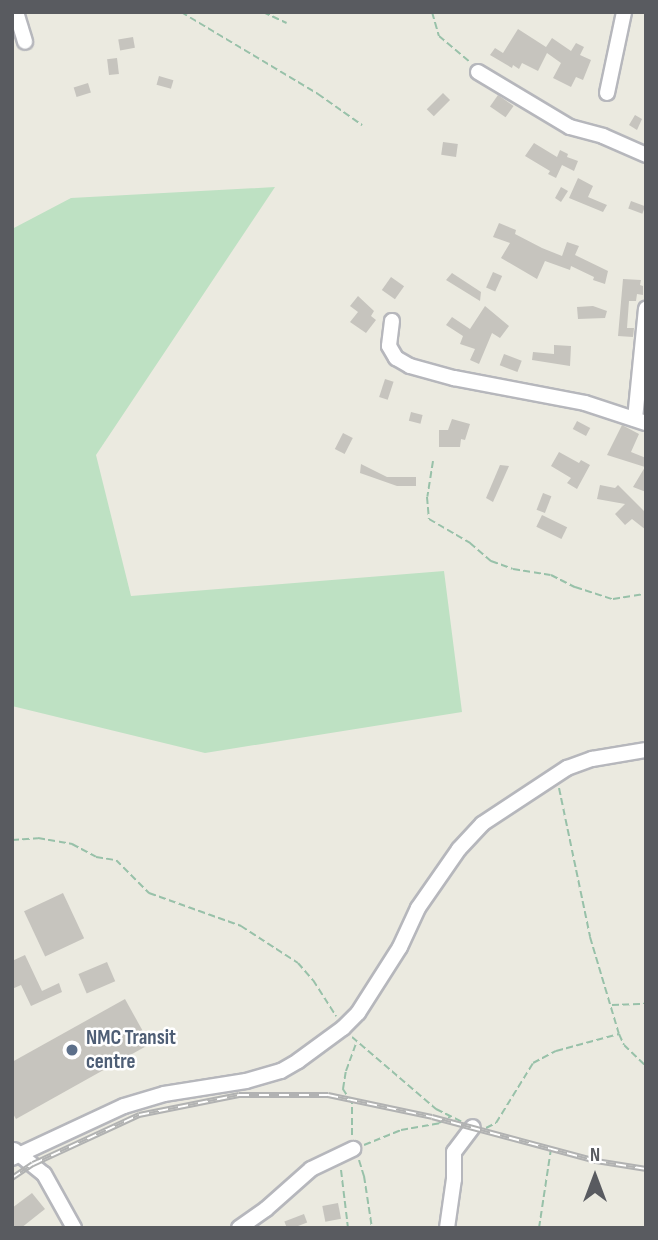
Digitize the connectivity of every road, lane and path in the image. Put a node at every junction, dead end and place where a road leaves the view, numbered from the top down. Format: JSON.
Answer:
{"nodes":[{"id":1,"x":16,"y":12,"type":"edge"},
{"id":2,"x":181,"y":12,"type":"edge"},
{"id":3,"x":263,"y":12,"type":"edge"},
{"id":4,"x":432,"y":12,"type":"edge"},
{"id":5,"x":624,"y":12,"type":"edge"},
{"id":6,"x":287,"y":23,"type":"dead end"},
{"id":7,"x":26,"y":42,"type":"dead end"},
{"id":8,"x":478,"y":72,"type":"joint"},
{"id":9,"x":607,"y":93,"type":"dead end"},
{"id":10,"x":362,"y":125,"type":"dead end"},
{"id":11,"x":646,"y":155,"type":"edge"},
{"id":12,"x":646,"y":309,"type":"edge"},
{"id":13,"x":392,"y":321,"type":"dead end"},
{"id":14,"x":641,"y":421,"type":"edge"},
{"id":15,"x":433,"y":461,"type":"dead end"},
{"id":16,"x":646,"y":594,"type":"edge"},
{"id":17,"x":646,"y":750,"type":"edge"},
{"id":18,"x":556,"y":773,"type":"junction"},
{"id":19,"x":12,"y":840,"type":"edge"},
{"id":20,"x":646,"y":1004,"type":"edge"},
{"id":21,"x":611,"y":1006,"type":"junction"},
{"id":22,"x":343,"y":1028,"type":"junction"},
{"id":23,"x":619,"y":1034,"type":"junction"},
{"id":24,"x":357,"y":1042,"type":"junction"},
{"id":25,"x":646,"y":1066,"type":"edge"},
{"id":26,"x":451,"y":1116,"type":"junction"},
{"id":27,"x":473,"y":1127,"type":"junction"},
{"id":28,"x":353,"y":1149,"type":"junction"},
{"id":29,"x":551,"y":1149,"type":"dead end"},
{"id":30,"x":14,"y":1154,"type":"edge"},
{"id":31,"x":336,"y":1156,"type":"junction"},
{"id":32,"x":74,"y":1228,"type":"edge"},
{"id":33,"x":239,"y":1228,"type":"edge"},
{"id":34,"x":348,"y":1228,"type":"edge"},
{"id":35,"x":372,"y":1228,"type":"edge"},
{"id":36,"x":447,"y":1228,"type":"edge"},
{"id":37,"x":539,"y":1228,"type":"edge"}],
"edges":[{"from":1,"to":7,"type":"street"},
{"from":2,"to":10,"type":"path"},
{"from":3,"to":6,"type":"path"},
{"from":4,"to":8,"type":"path"},
{"from":5,"to":9,"type":"street"},
{"from":8,"to":11,"type":"street"},
{"from":12,"to":14,"type":"street"},
{"from":13,"to":14,"type":"street"},
{"from":15,"to":16,"type":"path"},
{"from":17,"to":18,"type":"street"},
{"from":18,"to":21,"type":"path"},
{"from":18,"to":22,"type":"street"},
{"from":19,"to":22,"type":"path"},
{"from":20,"to":21,"type":"path"},
{"from":21,"to":23,"type":"path"},
{"from":22,"to":24,"type":"path"},
{"from":22,"to":30,"type":"street"},
{"from":23,"to":25,"type":"path"},
{"from":23,"to":27,"type":"path"},
{"from":24,"to":26,"type":"path"},
{"from":24,"to":28,"type":"path"},
{"from":26,"to":27,"type":"path"},
{"from":26,"to":28,"type":"path"},
{"from":27,"to":36,"type":"street"},
{"from":28,"to":31,"type":"street"},
{"from":28,"to":35,"type":"path"},
{"from":29,"to":37,"type":"path"},
{"from":30,"to":32,"type":"street"},
{"from":31,"to":33,"type":"street"},
{"from":31,"to":34,"type":"path"}]}
